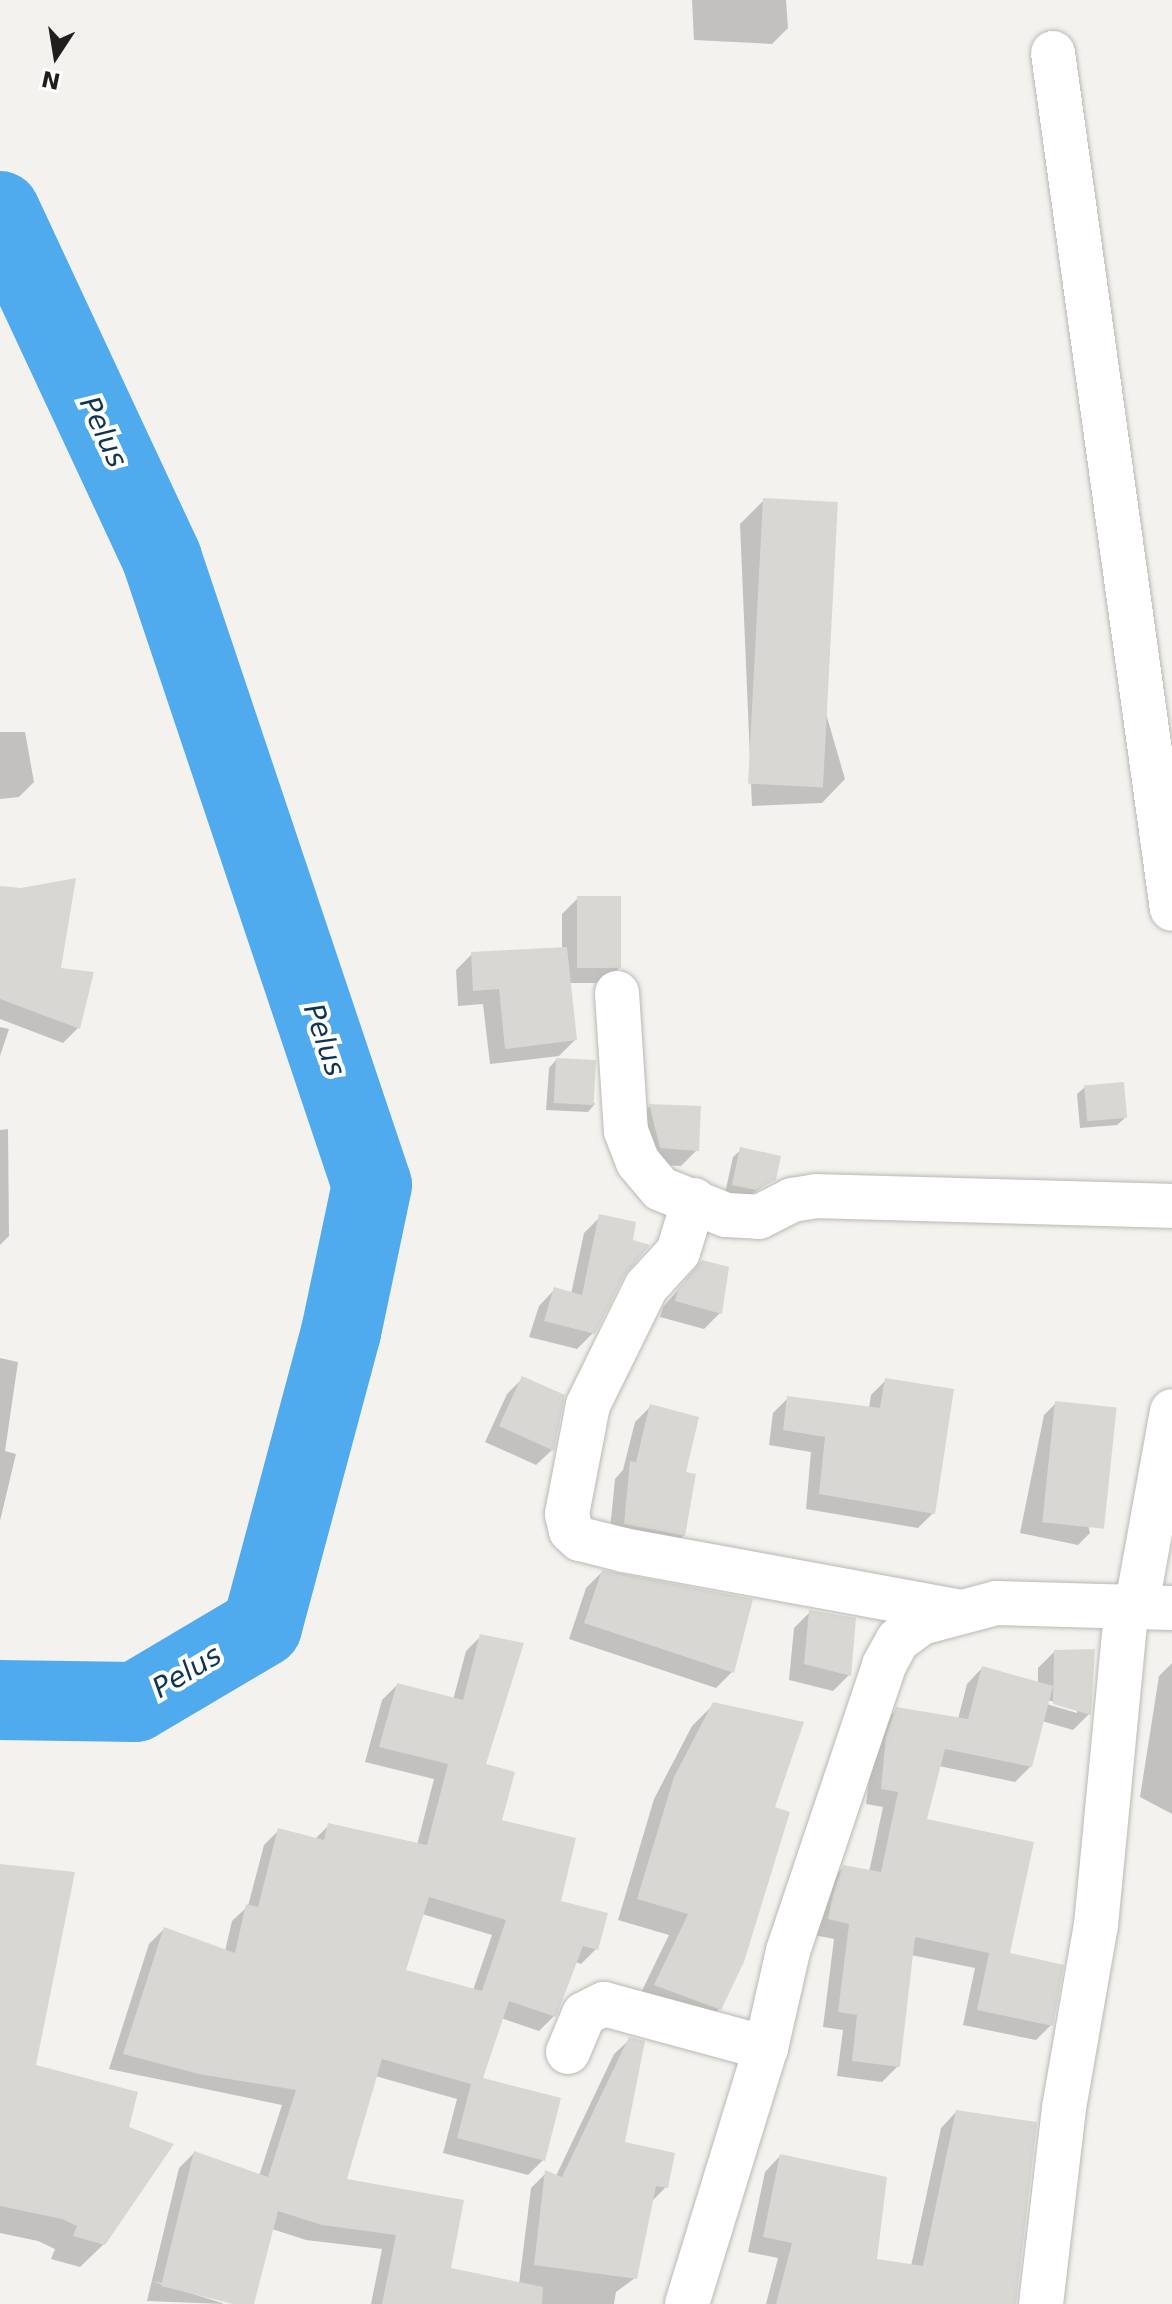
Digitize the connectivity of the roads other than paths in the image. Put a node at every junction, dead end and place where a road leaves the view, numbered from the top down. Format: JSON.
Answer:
{"nodes":[{"id":1,"x":1053,"y":53,"type":"dead end"},
{"id":2,"x":1172,"y":909,"type":"edge"},
{"id":3,"x":617,"y":993,"type":"dead end"},
{"id":4,"x":694,"y":1200,"type":"junction"},
{"id":5,"x":1172,"y":1206,"type":"edge"},
{"id":6,"x":1172,"y":1411,"type":"edge"},
{"id":7,"x":1146,"y":1605,"type":"edge"},
{"id":8,"x":955,"y":1611,"type":"junction"},
{"id":9,"x":766,"y":2048,"type":"junction"},
{"id":10,"x":568,"y":2052,"type":"dead end"},
{"id":11,"x":687,"y":2304,"type":"edge"},
{"id":12,"x":1041,"y":2304,"type":"edge"}],
"edges":[{"from":1,"to":2,"type":"street"},
{"from":3,"to":4,"type":"street"},
{"from":4,"to":5,"type":"street"},
{"from":4,"to":8,"type":"street"},
{"from":6,"to":7,"type":"street"},
{"from":7,"to":8,"type":"street"},
{"from":7,"to":12,"type":"street"},
{"from":8,"to":9,"type":"street"},
{"from":9,"to":10,"type":"street"},
{"from":9,"to":11,"type":"street"}]}
